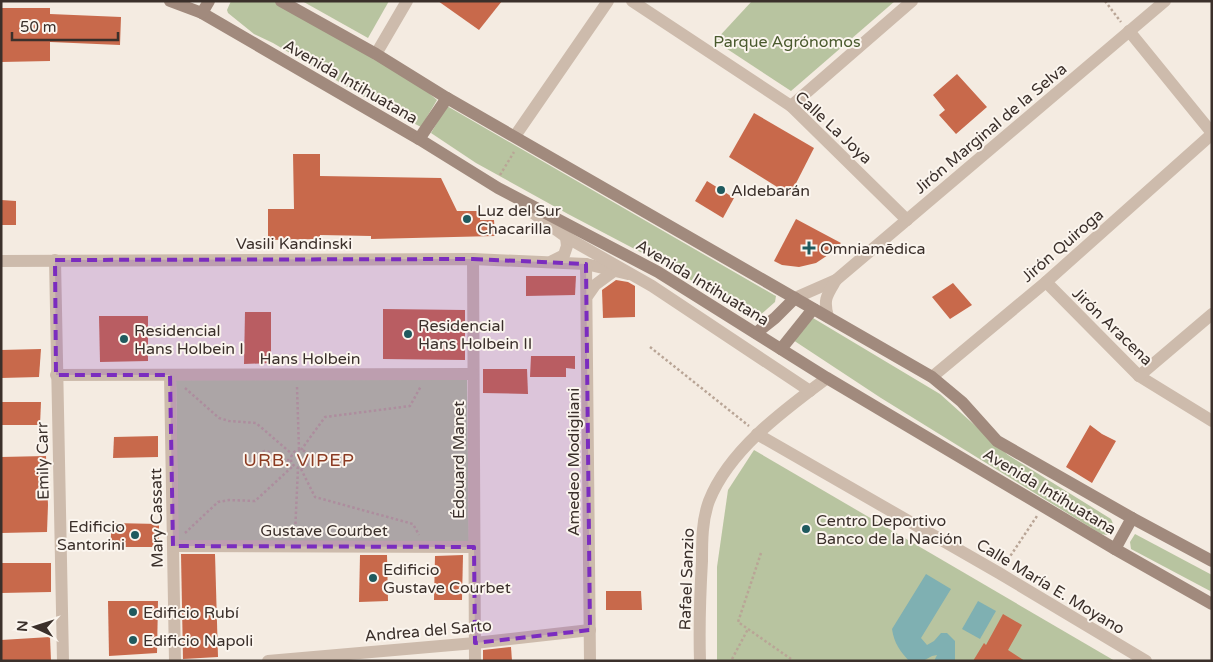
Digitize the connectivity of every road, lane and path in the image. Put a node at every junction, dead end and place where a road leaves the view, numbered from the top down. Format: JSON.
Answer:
{"nodes":[{"id":1,"x":170,"y":1,"type":"edge"},
{"id":2,"x":210,"y":1,"type":"edge"},
{"id":3,"x":281,"y":1,"type":"edge"},
{"id":4,"x":407,"y":1,"type":"edge"},
{"id":5,"x":608,"y":1,"type":"edge"},
{"id":6,"x":632,"y":1,"type":"edge"},
{"id":7,"x":912,"y":1,"type":"edge"},
{"id":8,"x":1106,"y":1,"type":"edge"},
{"id":9,"x":1165,"y":1,"type":"edge"},
{"id":10,"x":202,"y":13,"type":"junction"},
{"id":11,"x":1129,"y":31,"type":"junction"},
{"id":12,"x":376,"y":54,"type":"junction"},
{"id":13,"x":447,"y":98,"type":"junction"},
{"id":14,"x":791,"y":106,"type":"junction"},
{"id":15,"x":1212,"y":133,"type":"edge"},
{"id":16,"x":518,"y":138,"type":"junction"},
{"id":17,"x":420,"y":139,"type":"junction"},
{"id":18,"x":496,"y":187,"type":"junction"},
{"id":19,"x":907,"y":220,"type":"junction"},
{"id":20,"x":566,"y":237,"type":"junction"},
{"id":21,"x":472,"y":259,"type":"junction"},
{"id":22,"x":55,"y":260,"type":"junction"},
{"id":23,"x":1,"y":261,"type":"edge"},
{"id":24,"x":551,"y":262,"type":"junction"},
{"id":25,"x":586,"y":264,"type":"junction"},
{"id":26,"x":614,"y":271,"type":"junction"},
{"id":27,"x":635,"y":276,"type":"junction"},
{"id":28,"x":836,"y":280,"type":"junction"},
{"id":29,"x":1046,"y":282,"type":"junction"},
{"id":30,"x":588,"y":295,"type":"junction"},
{"id":31,"x":795,"y":298,"type":"junction"},
{"id":32,"x":813,"y":309,"type":"junction"},
{"id":33,"x":1212,"y":314,"type":"edge"},
{"id":34,"x":828,"y":317,"type":"junction"},
{"id":35,"x":756,"y":333,"type":"junction"},
{"id":36,"x":650,"y":347,"type":"dead end"},
{"id":37,"x":781,"y":349,"type":"junction"},
{"id":38,"x":808,"y":366,"type":"junction"},
{"id":39,"x":473,"y":374,"type":"junction"},
{"id":40,"x":56,"y":375,"type":"junction"},
{"id":41,"x":1139,"y":376,"type":"junction"},
{"id":42,"x":175,"y":378,"type":"junction"},
{"id":43,"x":827,"y":378,"type":"junction"},
{"id":44,"x":932,"y":378,"type":"junction"},
{"id":45,"x":424,"y":381,"type":"dead end"},
{"id":46,"x":297,"y":382,"type":"dead end"},
{"id":47,"x":810,"y":391,"type":"junction"},
{"id":48,"x":1212,"y":421,"type":"edge"},
{"id":49,"x":757,"y":434,"type":"junction"},
{"id":50,"x":300,"y":450,"type":"junction"},
{"id":51,"x":292,"y":454,"type":"junction"},
{"id":52,"x":272,"y":460,"type":"junction"},
{"id":53,"x":290,"y":460,"type":"junction"},
{"id":54,"x":293,"y":466,"type":"junction"},
{"id":55,"x":299,"y":469,"type":"junction"},
{"id":56,"x":1044,"y":506,"type":"junction"},
{"id":57,"x":1132,"y":518,"type":"junction"},
{"id":58,"x":181,"y":528,"type":"dead end"},
{"id":59,"x":295,"y":538,"type":"dead end"},
{"id":60,"x":421,"y":539,"type":"dead end"},
{"id":61,"x":173,"y":546,"type":"junction"},
{"id":62,"x":474,"y":547,"type":"junction"},
{"id":63,"x":1115,"y":549,"type":"junction"},
{"id":64,"x":761,"y":552,"type":"dead end"},
{"id":65,"x":1212,"y":561,"type":"edge"},
{"id":66,"x":999,"y":573,"type":"junction"},
{"id":67,"x":1212,"y":604,"type":"edge"},
{"id":68,"x":748,"y":629,"type":"junction"},
{"id":69,"x":590,"y":630,"type":"junction"},
{"id":70,"x":475,"y":643,"type":"junction"},
{"id":71,"x":732,"y":659,"type":"dead end"},
{"id":72,"x":791,"y":659,"type":"dead end"},
{"id":73,"x":293,"y":660,"type":"edge"},
{"id":74,"x":63,"y":661,"type":"edge"},
{"id":75,"x":175,"y":661,"type":"edge"},
{"id":76,"x":268,"y":661,"type":"edge"},
{"id":77,"x":475,"y":661,"type":"edge"},
{"id":78,"x":590,"y":661,"type":"edge"},
{"id":79,"x":700,"y":661,"type":"edge"},
{"id":80,"x":1146,"y":661,"type":"edge"}],
"edges":[{"from":1,"to":10,"type":"main road","name":"Avenida Intihuatana"},
{"from":2,"to":10,"type":"main road"},
{"from":3,"to":12,"type":"main road","name":"Avenida Intihuatana"},
{"from":4,"to":12,"type":"street"},
{"from":5,"to":16,"type":"street"},
{"from":6,"to":14,"type":"street","name":"Calle La Joya"},
{"from":7,"to":14,"type":"street"},
{"from":8,"to":11,"type":"path"},
{"from":9,"to":11,"type":"street","name":"Jirón Marginal de la Selva"},
{"from":10,"to":17,"type":"main road","name":"Avenida Intihuatana"},
{"from":11,"to":15,"type":"street"},
{"from":11,"to":19,"type":"street","name":"Jirón Marginal de la Selva"},
{"from":12,"to":13,"type":"main road","name":"Avenida Intihuatana"},
{"from":13,"to":16,"type":"main road","name":"Avenida Intihuatana"},
{"from":13,"to":17,"type":"main road"},
{"from":14,"to":19,"type":"street","name":"Calle La Joya"},
{"from":15,"to":29,"type":"street","name":"Jirón Quiroga"},
{"from":16,"to":18,"type":"path"},
{"from":16,"to":31,"type":"main road","name":"Avenida Intihuatana"},
{"from":17,"to":18,"type":"main road","name":"Avenida Intihuatana"},
{"from":18,"to":20,"type":"street"},
{"from":18,"to":35,"type":"main road","name":"Avenida Intihuatana"},
{"from":19,"to":28,"type":"street","name":"Jirón Marginal de la Selva"},
{"from":20,"to":24,"type":"street"},
{"from":20,"to":25,"type":"street"},
{"from":20,"to":27,"type":"street"},
{"from":21,"to":22,"type":"street","name":"Vasili Kandinski"},
{"from":21,"to":24,"type":"street","name":"Vasili Kandinski"},
{"from":21,"to":39,"type":"street","name":"Édouard Manet"},
{"from":22,"to":23,"type":"street","name":"Vasili Kandinski"},
{"from":22,"to":40,"type":"street","name":"Emily Carr"},
{"from":24,"to":25,"type":"street","name":"Vasili Kandinski"},
{"from":25,"to":26,"type":"street","name":"Vasili Kandinski"},
{"from":25,"to":30,"type":"street","name":"Amedeo Modigliani"},
{"from":26,"to":27,"type":"street","name":"Vasili Kandinski"},
{"from":26,"to":30,"type":"street"},
{"from":27,"to":47,"type":"street"},
{"from":28,"to":31,"type":"street","name":"Jirón Marginal de la Selva"},
{"from":28,"to":34,"type":"street","name":"Jirón Marginal de la Selva"},
{"from":29,"to":41,"type":"street","name":"Jirón Aracena"},
{"from":29,"to":44,"type":"street","name":"Jirón Quiroga"},
{"from":30,"to":69,"type":"street","name":"Amedeo Modigliani"},
{"from":31,"to":32,"type":"main road","name":"Avenida Intihuatana"},
{"from":31,"to":35,"type":"main road"},
{"from":32,"to":34,"type":"main road","name":"Avenida Intihuatana"},
{"from":32,"to":37,"type":"main road"},
{"from":33,"to":41,"type":"street"},
{"from":34,"to":44,"type":"main road","name":"Avenida Intihuatana"},
{"from":35,"to":37,"type":"main road","name":"Avenida Intihuatana"},
{"from":36,"to":49,"type":"path"},
{"from":37,"to":38,"type":"main road","name":"Avenida Intihuatana"},
{"from":38,"to":43,"type":"main road","name":"Avenida Intihuatana"},
{"from":38,"to":47,"type":"street"},
{"from":39,"to":42,"type":"street","name":"Hans Holbein"},
{"from":39,"to":62,"type":"street","name":"Édouard Manet"},
{"from":40,"to":42,"type":"street","name":"Hans Holbein"},
{"from":40,"to":74,"type":"street","name":"Emily Carr"},
{"from":41,"to":48,"type":"street","name":"Jirón Aracena"},
{"from":42,"to":51,"type":"path"},
{"from":42,"to":61,"type":"street","name":"Mary Cassatt"},
{"from":43,"to":47,"type":"street","name":"Rafael Sanzio"},
{"from":43,"to":56,"type":"main road","name":"Avenida Intihuatana"},
{"from":44,"to":57,"type":"main road","name":"Avenida Intihuatana"},
{"from":45,"to":50,"type":"path"},
{"from":46,"to":50,"type":"path"},
{"from":47,"to":49,"type":"street","name":"Rafael Sanzio"},
{"from":49,"to":66,"type":"street","name":"Calle María E. Moyano"},
{"from":49,"to":79,"type":"street","name":"Rafael Sanzio"},
{"from":50,"to":51,"type":"path"},
{"from":50,"to":55,"type":"path"},
{"from":51,"to":53,"type":"path"},
{"from":52,"to":52,"type":"path"},
{"from":52,"to":53,"type":"path"},
{"from":53,"to":54,"type":"path"},
{"from":54,"to":55,"type":"path"},
{"from":54,"to":58,"type":"path"},
{"from":55,"to":59,"type":"path"},
{"from":55,"to":60,"type":"path"},
{"from":56,"to":63,"type":"main road","name":"Avenida Intihuatana"},
{"from":56,"to":66,"type":"path"},
{"from":57,"to":63,"type":"main road"},
{"from":57,"to":65,"type":"main road","name":"Avenida Intihuatana"},
{"from":61,"to":62,"type":"street","name":"Gustave Courbet"},
{"from":61,"to":75,"type":"street","name":"Mary Cassatt"},
{"from":62,"to":70,"type":"street","name":"Édouard Manet"},
{"from":63,"to":67,"type":"main road","name":"Avenida Intihuatana"},
{"from":64,"to":68,"type":"path"},
{"from":66,"to":80,"type":"street","name":"Calle María E. Moyano"},
{"from":68,"to":71,"type":"path"},
{"from":68,"to":72,"type":"path"},
{"from":69,"to":70,"type":"street","name":"Andrea del Sarto"},
{"from":69,"to":78,"type":"street","name":"Amedeo Modigliani"},
{"from":70,"to":73,"type":"street","name":"Andrea del Sarto"},
{"from":70,"to":77,"type":"street","name":"Édouard Manet"},
{"from":73,"to":76,"type":"street","name":"Andrea del Sarto"}]}
